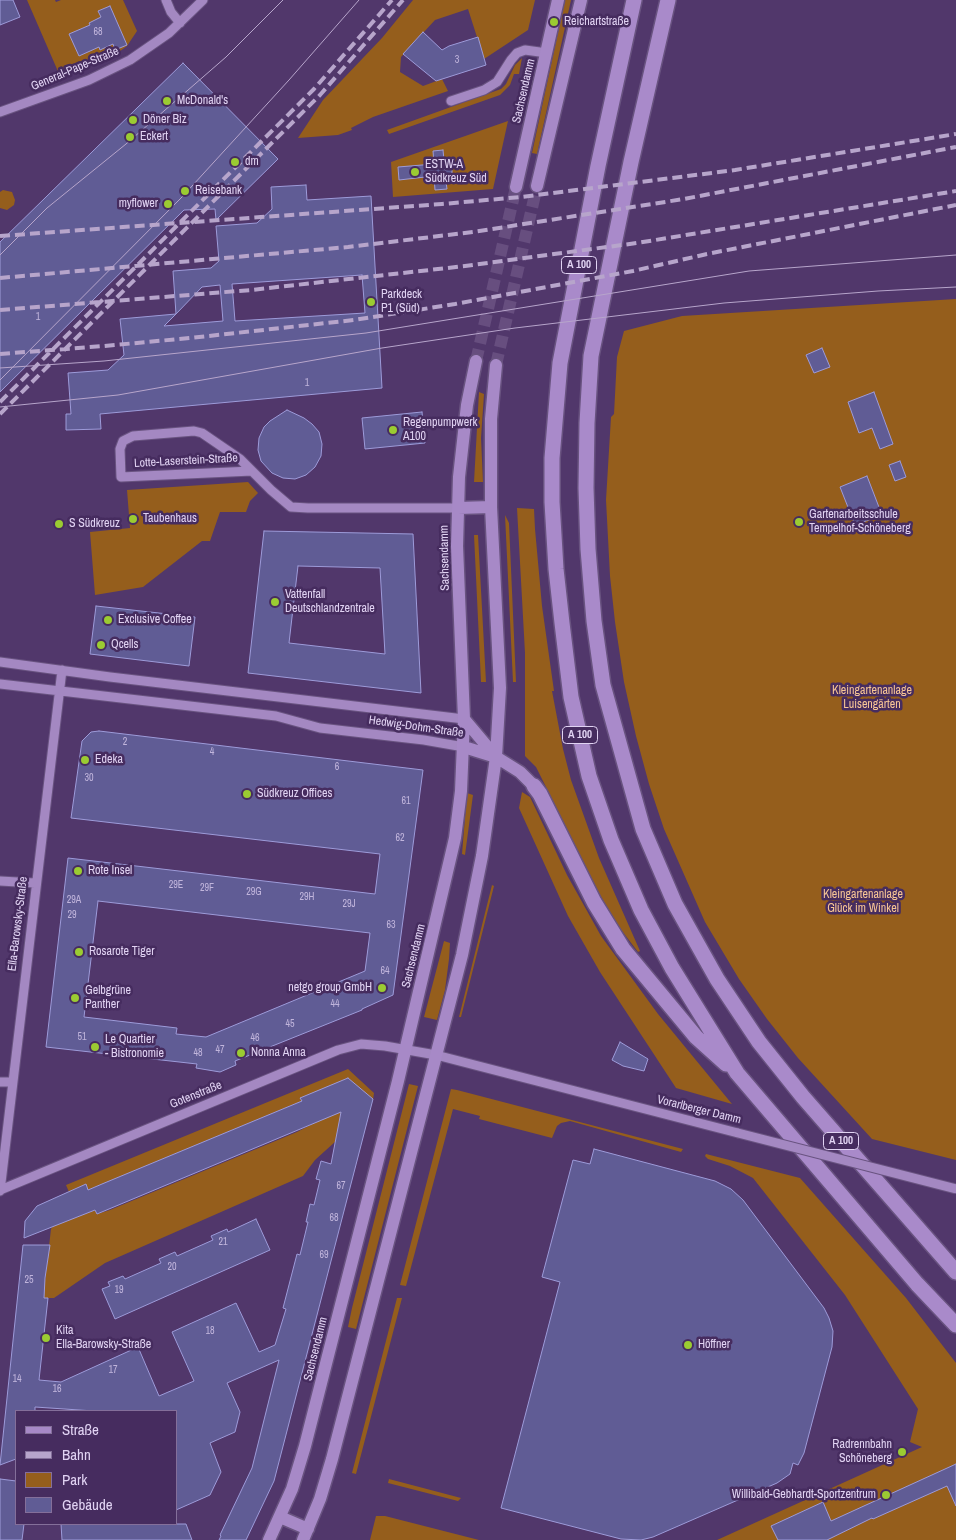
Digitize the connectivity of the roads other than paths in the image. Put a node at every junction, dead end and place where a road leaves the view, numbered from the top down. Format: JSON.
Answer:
{"nodes":[{"id":1,"x":166,"y":0,"type":"edge"},
{"id":2,"x":204,"y":0,"type":"edge"},
{"id":3,"x":558,"y":0,"type":"edge"},
{"id":4,"x":581,"y":0,"type":"edge"},
{"id":5,"x":634,"y":0,"type":"edge"},
{"id":6,"x":668,"y":0,"type":"edge"},
{"id":7,"x":180,"y":23,"type":"junction"},
{"id":8,"x":547,"y":52,"type":"junction"},
{"id":9,"x":451,"y":101,"type":"dead end"},
{"id":10,"x":0,"y":112,"type":"edge"},
{"id":11,"x":537,"y":186,"type":"tunnel mouth"},
{"id":12,"x":516,"y":187,"type":"tunnel mouth"},
{"id":13,"x":476,"y":361,"type":"tunnel mouth"},
{"id":14,"x":496,"y":365,"type":"tunnel mouth"},
{"id":15,"x":252,"y":471,"type":"junction"},
{"id":16,"x":492,"y":507,"type":"junction"},
{"id":17,"x":458,"y":508,"type":"junction"},
{"id":18,"x":0,"y":662,"type":"edge"},
{"id":19,"x":62,"y":670,"type":"junction"},
{"id":20,"x":0,"y":684,"type":"edge"},
{"id":21,"x":59,"y":691,"type":"junction"},
{"id":22,"x":464,"y":718,"type":"junction"},
{"id":23,"x":464,"y":747,"type":"junction"},
{"id":24,"x":496,"y":757,"type":"junction"},
{"id":25,"x":534,"y":786,"type":"joint"},
{"id":26,"x":0,"y":880,"type":"edge"},
{"id":27,"x":35,"y":883,"type":"junction"},
{"id":28,"x":405,"y":1049,"type":"junction"},
{"id":29,"x":436,"y":1055,"type":"junction"},
{"id":30,"x":737,"y":1073,"type":"junction"},
{"id":31,"x":0,"y":1082,"type":"edge"},
{"id":32,"x":12,"y":1082,"type":"junction"},
{"id":33,"x":956,"y":1189,"type":"edge"},
{"id":34,"x":0,"y":1190,"type":"edge"},
{"id":35,"x":956,"y":1272,"type":"edge"},
{"id":36,"x":956,"y":1325,"type":"edge"},
{"id":37,"x":280,"y":1517,"type":"junction"},
{"id":38,"x":306,"y":1534,"type":"edge"},
{"id":39,"x":269,"y":1540,"type":"edge"}],
"edges":[{"from":1,"to":7,"type":"street"},
{"from":2,"to":7,"type":"street","name":"General-Pape-Straße"},
{"from":3,"to":8,"type":"main road","name":"Sachsendamm"},
{"from":4,"to":11,"type":"main road"},
{"from":5,"to":30,"type":"highway","number":"A 100"},
{"from":6,"to":35,"type":"highway","number":"A 100"},
{"from":7,"to":10,"type":"street","name":"General-Pape-Straße"},
{"from":8,"to":9,"type":"street"},
{"from":8,"to":12,"type":"main road","name":"Sachsendamm"},
{"from":13,"to":17,"type":"main road","name":"Sachsendamm"},
{"from":14,"to":16,"type":"main road"},
{"from":15,"to":15,"type":"street","name":"Lotte-Laserstein-Straße"},
{"from":15,"to":17,"type":"street","name":"Lotte-Laserstein-Straße"},
{"from":16,"to":17,"type":"main road"},
{"from":16,"to":24,"type":"main road"},
{"from":17,"to":22,"type":"main road","name":"Sachsendamm"},
{"from":18,"to":19,"type":"street","name":"Hedwig-Dohm-Straße"},
{"from":19,"to":21,"type":"street","name":"Ella-Barowsky-Straße"},
{"from":19,"to":22,"type":"street","name":"Hedwig-Dohm-Straße"},
{"from":20,"to":21,"type":"street","name":"Hedwig-Dohm-Straße"},
{"from":21,"to":23,"type":"street","name":"Hedwig-Dohm-Straße"},
{"from":21,"to":27,"type":"street","name":"Ella-Barowsky-Straße"},
{"from":22,"to":23,"type":"main road","name":"Sachsendamm"},
{"from":22,"to":24,"type":"main road","name":"Hedwig-Dohm-Straße"},
{"from":23,"to":24,"type":"main road","name":"Hedwig-Dohm-Straße"},
{"from":23,"to":28,"type":"main road","name":"Sachsendamm"},
{"from":24,"to":25,"type":"main road"},
{"from":24,"to":29,"type":"main road"},
{"from":25,"to":30,"type":"highway"},
{"from":26,"to":27,"type":"street"},
{"from":27,"to":32,"type":"street","name":"Ella-Barowsky-Straße"},
{"from":28,"to":29,"type":"street","name":"Gotenstraße"},
{"from":28,"to":34,"type":"street","name":"Gotenstraße"},
{"from":28,"to":37,"type":"main road","name":"Sachsendamm"},
{"from":29,"to":33,"type":"street","name":"Vorarlberger Damm","bridge":true},
{"from":29,"to":38,"type":"main road"},
{"from":30,"to":36,"type":"highway","number":"A 100"},
{"from":31,"to":32,"type":"street"},
{"from":32,"to":34,"type":"street","name":"Ella-Barowsky-Straße"},
{"from":37,"to":38,"type":"main road"},
{"from":37,"to":39,"type":"main road","name":"Sachsendamm"}]}
